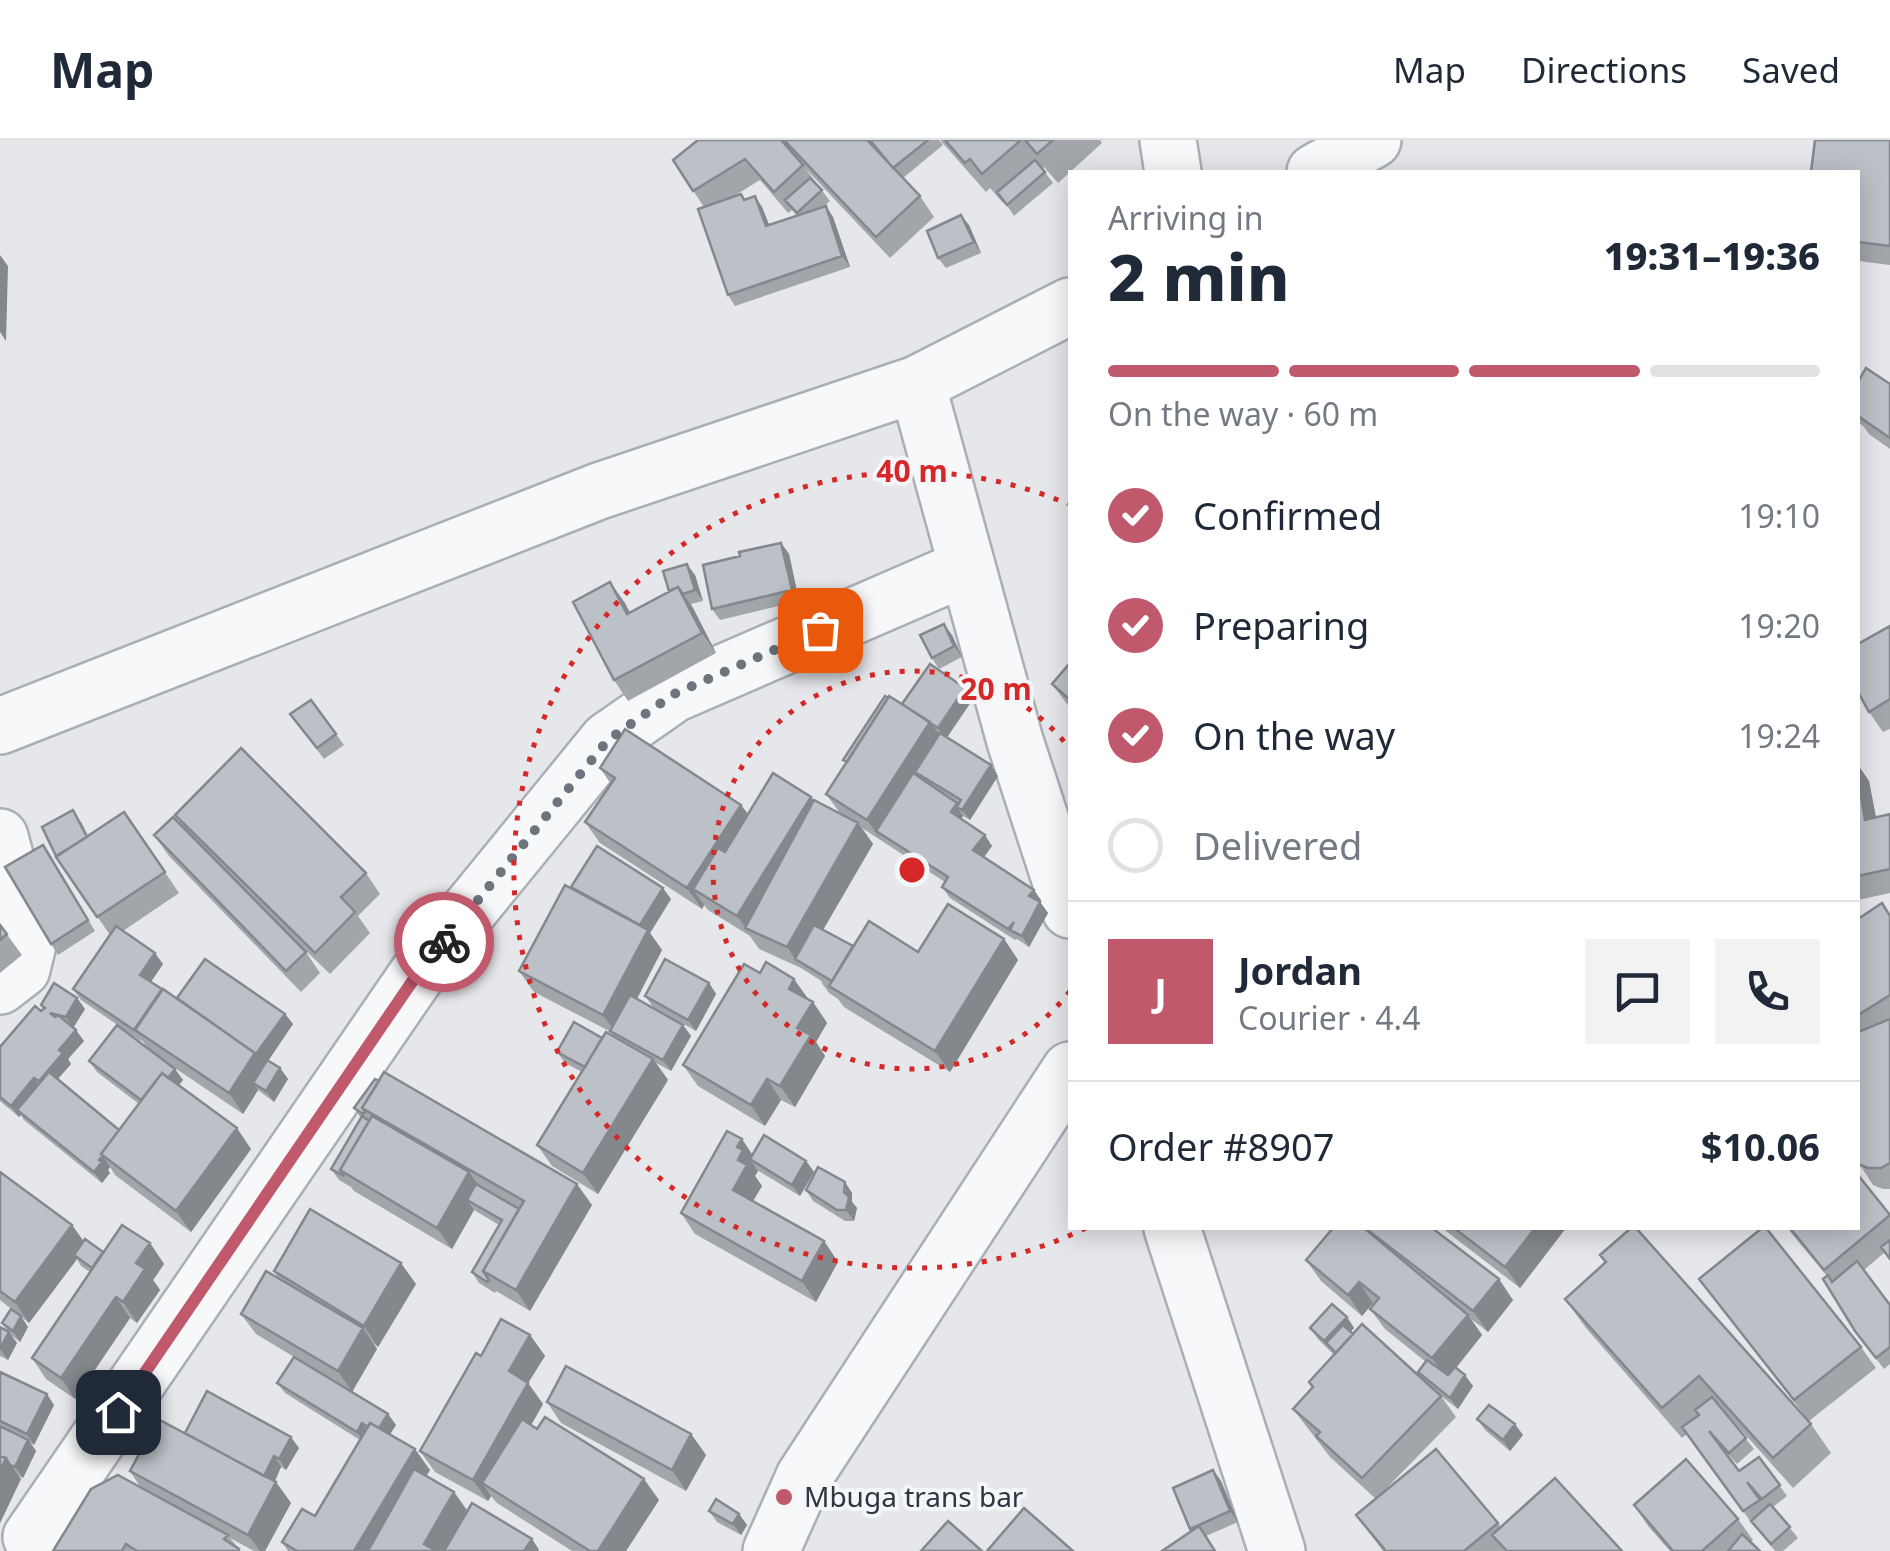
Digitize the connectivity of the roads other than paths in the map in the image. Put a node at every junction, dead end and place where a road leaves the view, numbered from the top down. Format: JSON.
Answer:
{"nodes":[{"id":1,"x":1168,"y":140,"type":"edge"},
{"id":2,"x":1372,"y":140,"type":"edge"},
{"id":3,"x":1173,"y":170,"type":"edge"},
{"id":4,"x":1319,"y":170,"type":"edge"},
{"id":5,"x":1068,"y":307,"type":"edge"},
{"id":6,"x":917,"y":384,"type":"junction"},
{"id":7,"x":967,"y":566,"type":"junction"},
{"id":8,"x":0,"y":726,"type":"edge"},
{"id":9,"x":0,"y":838,"type":"edge"},
{"id":10,"x":1068,"y":904,"type":"edge"},
{"id":11,"x":0,"y":986,"type":"edge"},
{"id":12,"x":1068,"y":1073,"type":"edge"},
{"id":13,"x":1173,"y":1230,"type":"edge"},
{"id":14,"x":32,"y":1537,"type":"dead end"},
{"id":15,"x":771,"y":1551,"type":"edge"},
{"id":16,"x":1278,"y":1551,"type":"edge"}],
"edges":[{"from":1,"to":3,"type":"street"},
{"from":2,"to":4,"type":"street"},
{"from":5,"to":6,"type":"street"},
{"from":6,"to":7,"type":"street"},
{"from":6,"to":8,"type":"street"},
{"from":7,"to":10,"type":"street"},
{"from":7,"to":14,"type":"street"},
{"from":9,"to":11,"type":"street"},
{"from":12,"to":15,"type":"street"},
{"from":13,"to":16,"type":"street"}]}
